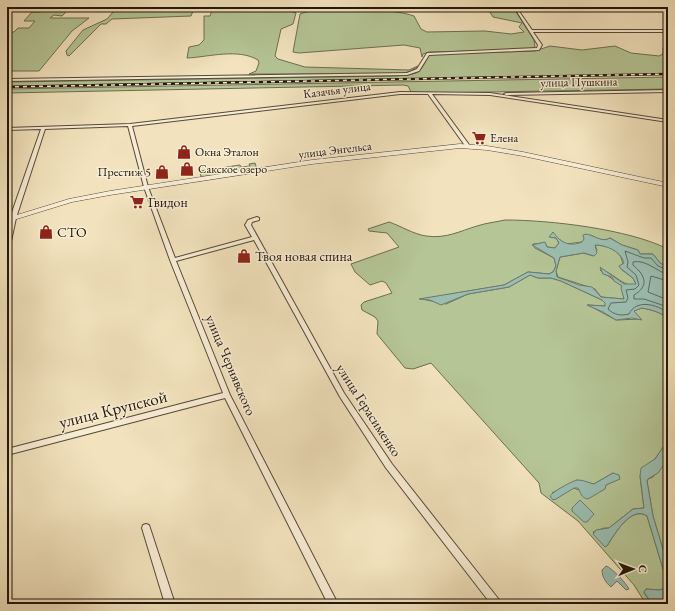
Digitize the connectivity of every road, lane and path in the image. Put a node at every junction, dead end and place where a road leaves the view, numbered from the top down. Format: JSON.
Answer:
{"nodes":[{"id":1,"x":515,"y":7,"type":"edge"},
{"id":2,"x":668,"y":31,"type":"edge"},
{"id":3,"x":531,"y":32,"type":"junction"},
{"id":4,"x":7,"y":80,"type":"edge"},
{"id":5,"x":668,"y":91,"type":"edge"},
{"id":6,"x":430,"y":94,"type":"junction"},
{"id":7,"x":490,"y":94,"type":"junction"},
{"id":8,"x":668,"y":121,"type":"edge"},
{"id":9,"x":130,"y":125,"type":"junction"},
{"id":10,"x":43,"y":129,"type":"junction"},
{"id":11,"x":7,"y":130,"type":"edge"},
{"id":12,"x":468,"y":146,"type":"junction"},
{"id":13,"x":668,"y":185,"type":"edge"},
{"id":14,"x":146,"y":187,"type":"junction"},
{"id":15,"x":13,"y":218,"type":"junction"},
{"id":16,"x":258,"y":219,"type":"dead end"},
{"id":17,"x":7,"y":220,"type":"edge"},
{"id":18,"x":254,"y":238,"type":"junction"},
{"id":19,"x":7,"y":246,"type":"edge"},
{"id":20,"x":173,"y":260,"type":"junction"},
{"id":21,"x":227,"y":395,"type":"junction"},
{"id":22,"x":7,"y":452,"type":"edge"},
{"id":23,"x":146,"y":528,"type":"dead end"},
{"id":24,"x":170,"y":604,"type":"edge"},
{"id":25,"x":333,"y":604,"type":"edge"},
{"id":26,"x":497,"y":604,"type":"edge"}],
"edges":[{"from":1,"to":3,"type":"street"},
{"from":2,"to":3,"type":"street"},
{"from":3,"to":4,"type":"street"},
{"from":5,"to":7,"type":"street","name":"улица Пушкина"},
{"from":6,"to":7,"type":"street","name":"Казачья улица"},
{"from":6,"to":9,"type":"street","name":"Казачья улица"},
{"from":6,"to":12,"type":"street"},
{"from":7,"to":8,"type":"street","name":"Казачья улица"},
{"from":9,"to":10,"type":"street","name":"Казачья улица"},
{"from":9,"to":14,"type":"street","name":"улица Чернявского"},
{"from":10,"to":11,"type":"street","name":"Казачья улица"},
{"from":10,"to":15,"type":"street"},
{"from":12,"to":13,"type":"street","name":"улица Энгельса"},
{"from":12,"to":14,"type":"street","name":"улица Энгельса"},
{"from":14,"to":15,"type":"street","name":"улица Энгельса"},
{"from":14,"to":20,"type":"street","name":"улица Чернявского"},
{"from":15,"to":17,"type":"street","name":"улица Энгельса"},
{"from":15,"to":19,"type":"street"},
{"from":16,"to":18,"type":"street","name":"улица Герасименко"},
{"from":18,"to":20,"type":"street"},
{"from":18,"to":26,"type":"street","name":"улица Герасименко"},
{"from":20,"to":21,"type":"street","name":"улица Чернявского"},
{"from":21,"to":22,"type":"street","name":"улица Крупской"},
{"from":21,"to":25,"type":"street","name":"улица Чернявского"},
{"from":23,"to":24,"type":"street"}]}
